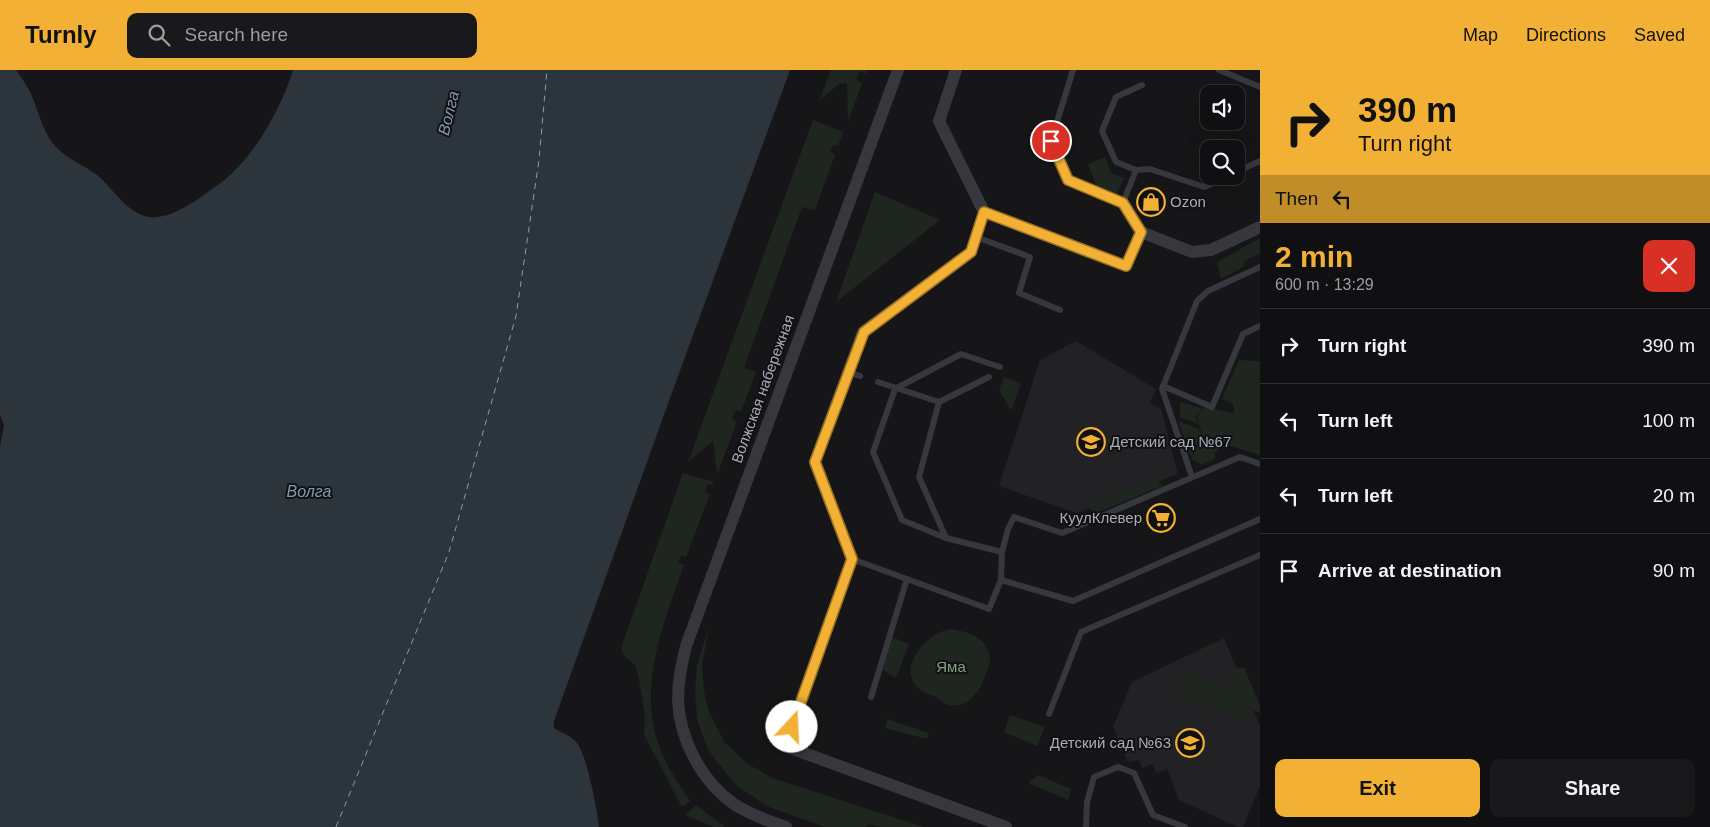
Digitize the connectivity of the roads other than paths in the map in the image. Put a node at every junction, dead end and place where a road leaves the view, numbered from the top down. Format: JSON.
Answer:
{"nodes":[{"id":1,"x":898,"y":70,"type":"edge"},
{"id":2,"x":956,"y":70,"type":"edge"},
{"id":3,"x":1073,"y":70,"type":"edge"},
{"id":4,"x":1219,"y":70,"type":"edge"},
{"id":5,"x":1142,"y":85,"type":"dead end"},
{"id":6,"x":1260,"y":87,"type":"edge"},
{"id":7,"x":1260,"y":161,"type":"edge"},
{"id":8,"x":1245,"y":168,"type":"edge"},
{"id":9,"x":1136,"y":170,"type":"junction"},
{"id":10,"x":1208,"y":185,"type":"edge"},
{"id":11,"x":1123,"y":203,"type":"junction"},
{"id":12,"x":984,"y":212,"type":"junction"},
{"id":13,"x":1260,"y":227,"type":"edge"},
{"id":14,"x":1141,"y":232,"type":"junction"},
{"id":15,"x":976,"y":237,"type":"junction"},
{"id":16,"x":1260,"y":267,"type":"edge"},
{"id":17,"x":1060,"y":310,"type":"dead end"},
{"id":18,"x":1260,"y":326,"type":"edge"},
{"id":19,"x":1000,"y":367,"type":"dead end"},
{"id":20,"x":990,"y":378,"type":"dead end"},
{"id":21,"x":878,"y":382,"type":"dead end"},
{"id":22,"x":1163,"y":386,"type":"junction"},
{"id":23,"x":895,"y":389,"type":"junction"},
{"id":24,"x":939,"y":402,"type":"junction"},
{"id":25,"x":1260,"y":464,"type":"edge"},
{"id":26,"x":1192,"y":477,"type":"junction"},
{"id":27,"x":1260,"y":519,"type":"edge"},
{"id":28,"x":946,"y":538,"type":"junction"},
{"id":29,"x":1002,"y":552,"type":"junction"},
{"id":30,"x":1260,"y":555,"type":"edge"},
{"id":31,"x":852,"y":559,"type":"junction"},
{"id":32,"x":907,"y":579,"type":"junction"},
{"id":33,"x":1001,"y":580,"type":"junction"},
{"id":34,"x":871,"y":697,"type":"dead end"},
{"id":35,"x":1049,"y":714,"type":"dead end"},
{"id":36,"x":786,"y":827,"type":"edge"},
{"id":37,"x":1006,"y":827,"type":"edge"},
{"id":38,"x":1086,"y":827,"type":"edge"},
{"id":39,"x":1184,"y":827,"type":"edge"}],
"edges":[{"from":1,"to":36,"type":"street","name":"Волжская набережная"},
{"from":2,"to":12,"type":"street"},
{"from":3,"to":11,"type":"lane"},
{"from":4,"to":6,"type":"lane"},
{"from":5,"to":9,"type":"lane"},
{"from":7,"to":8,"type":"lane"},
{"from":9,"to":10,"type":"lane"},
{"from":9,"to":11,"type":"lane"},
{"from":11,"to":14,"type":"lane"},
{"from":12,"to":14,"type":"street"},
{"from":12,"to":15,"type":"street"},
{"from":13,"to":14,"type":"street"},
{"from":15,"to":17,"type":"lane"},
{"from":15,"to":31,"type":"street"},
{"from":16,"to":22,"type":"lane"},
{"from":18,"to":22,"type":"lane"},
{"from":19,"to":23,"type":"lane"},
{"from":20,"to":24,"type":"lane"},
{"from":21,"to":23,"type":"lane"},
{"from":22,"to":26,"type":"lane"},
{"from":23,"to":24,"type":"lane"},
{"from":23,"to":28,"type":"lane"},
{"from":24,"to":28,"type":"lane"},
{"from":25,"to":26,"type":"lane"},
{"from":26,"to":29,"type":"lane"},
{"from":27,"to":33,"type":"lane"},
{"from":28,"to":29,"type":"lane"},
{"from":29,"to":33,"type":"lane"},
{"from":30,"to":35,"type":"lane"},
{"from":31,"to":32,"type":"lane"},
{"from":31,"to":37,"type":"street"},
{"from":32,"to":33,"type":"lane"},
{"from":32,"to":34,"type":"lane"},
{"from":38,"to":39,"type":"lane"}]}
